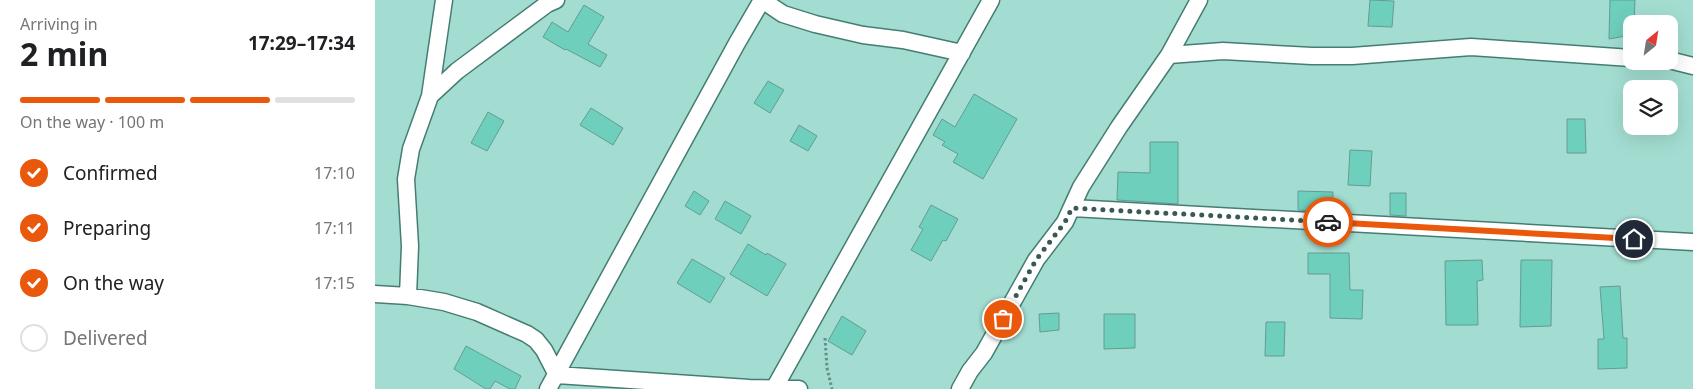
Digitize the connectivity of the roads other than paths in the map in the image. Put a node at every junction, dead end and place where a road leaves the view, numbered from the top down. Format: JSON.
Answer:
{"nodes":[{"id":1,"x":444,"y":0,"type":"edge"},
{"id":2,"x":556,"y":0,"type":"edge"},
{"id":3,"x":762,"y":0,"type":"edge"},
{"id":4,"x":991,"y":0,"type":"edge"},
{"id":5,"x":1199,"y":0,"type":"edge"},
{"id":6,"x":961,"y":53,"type":"junction"},
{"id":7,"x":1169,"y":55,"type":"junction"},
{"id":8,"x":1623,"y":57,"type":"edge"},
{"id":9,"x":1678,"y":62,"type":"edge"},
{"id":10,"x":1693,"y":66,"type":"edge"},
{"id":11,"x":430,"y":96,"type":"junction"},
{"id":12,"x":1072,"y":208,"type":"junction"},
{"id":13,"x":1693,"y":242,"type":"edge"},
{"id":14,"x":375,"y":294,"type":"edge"},
{"id":15,"x":408,"y":296,"type":"junction"},
{"id":16,"x":557,"y":375,"type":"junction"},
{"id":17,"x":775,"y":388,"type":"junction"},
{"id":18,"x":548,"y":389,"type":"edge"},
{"id":19,"x":799,"y":389,"type":"edge"},
{"id":20,"x":960,"y":389,"type":"edge"}],
"edges":[{"from":1,"to":11,"type":"street"},
{"from":2,"to":11,"type":"street"},
{"from":3,"to":6,"type":"street"},
{"from":3,"to":16,"type":"street"},
{"from":4,"to":6,"type":"street"},
{"from":5,"to":7,"type":"street"},
{"from":6,"to":17,"type":"street"},
{"from":7,"to":8,"type":"street"},
{"from":7,"to":12,"type":"street"},
{"from":9,"to":10,"type":"street"},
{"from":11,"to":15,"type":"street"},
{"from":12,"to":13,"type":"street"},
{"from":12,"to":20,"type":"street"},
{"from":14,"to":15,"type":"street"},
{"from":15,"to":16,"type":"street"},
{"from":16,"to":17,"type":"street"},
{"from":16,"to":18,"type":"street"},
{"from":17,"to":19,"type":"street"}]}
